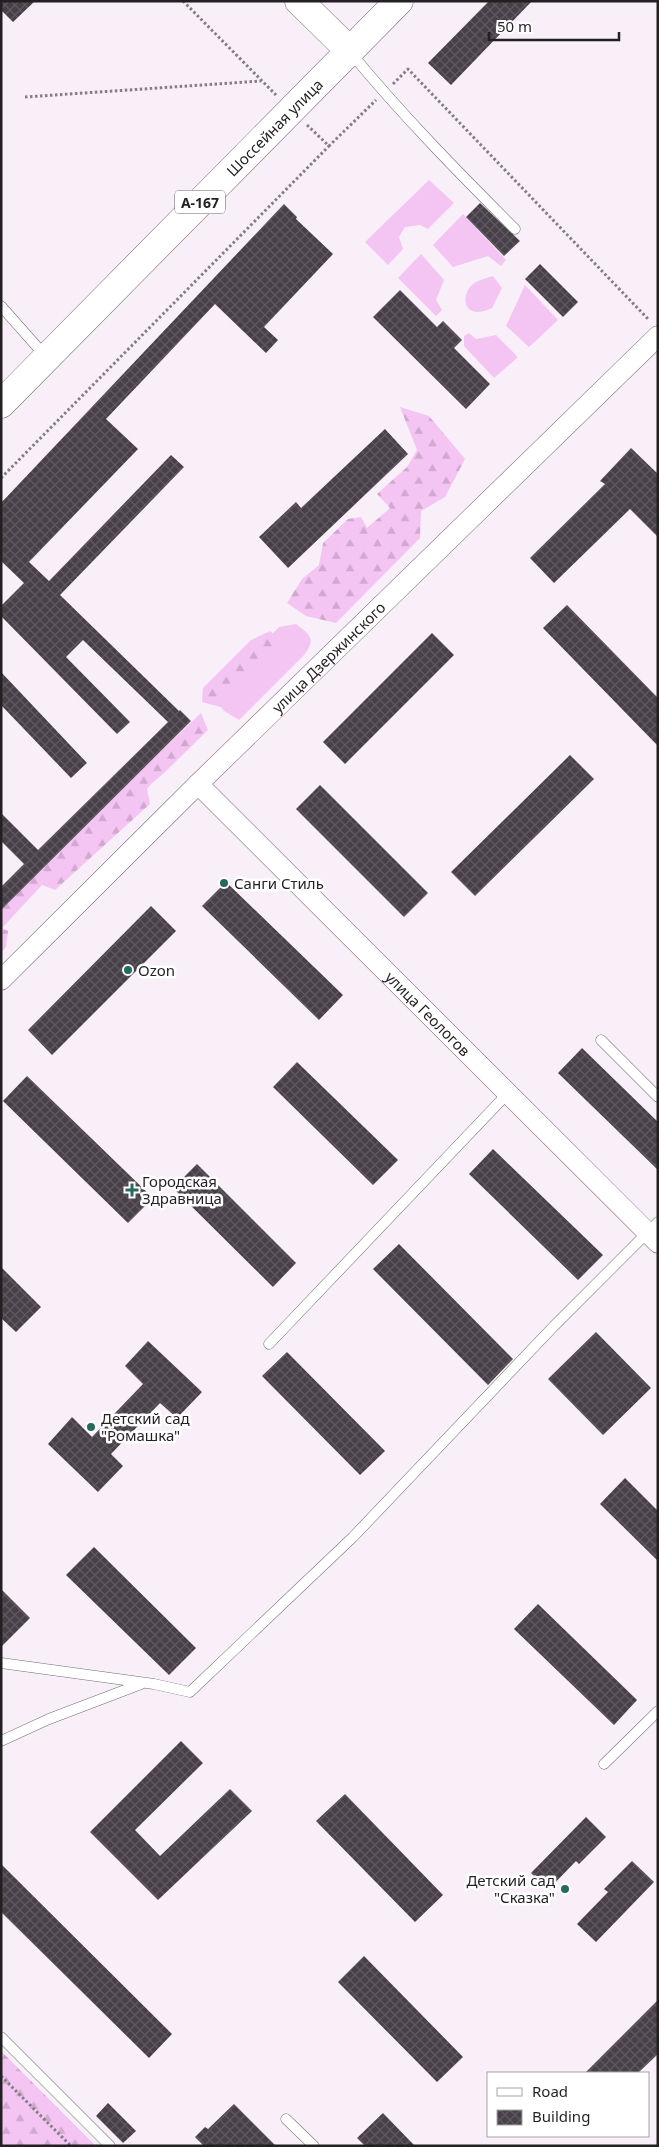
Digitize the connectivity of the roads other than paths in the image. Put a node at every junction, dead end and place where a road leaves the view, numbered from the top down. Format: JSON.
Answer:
{"nodes":[{"id":1,"x":299,"y":1,"type":"edge"},
{"id":2,"x":399,"y":1,"type":"edge"},
{"id":3,"x":350,"y":51,"type":"junction"},
{"id":4,"x":515,"y":229,"type":"dead end"},
{"id":5,"x":1,"y":306,"type":"edge"},
{"id":6,"x":654,"y":348,"type":"edge"},
{"id":7,"x":47,"y":358,"type":"junction"},
{"id":8,"x":1,"y":404,"type":"edge"},
{"id":9,"x":198,"y":784,"type":"junction"},
{"id":10,"x":1,"y":980,"type":"edge"},
{"id":11,"x":601,"y":1040,"type":"dead end"},
{"id":12,"x":508,"y":1093,"type":"junction"},
{"id":13,"x":658,"y":1097,"type":"edge"},
{"id":14,"x":654,"y":1232,"type":"edge"},
{"id":15,"x":269,"y":1344,"type":"dead end"},
{"id":16,"x":1,"y":1663,"type":"edge"},
{"id":17,"x":144,"y":1683,"type":"junction"},
{"id":18,"x":658,"y":1711,"type":"edge"},
{"id":19,"x":1,"y":1741,"type":"edge"},
{"id":20,"x":604,"y":1764,"type":"dead end"},
{"id":21,"x":1,"y":2037,"type":"edge"},
{"id":22,"x":286,"y":2119,"type":"dead end"},
{"id":23,"x":110,"y":2146,"type":"edge"},
{"id":24,"x":314,"y":2146,"type":"edge"}],
"edges":[{"from":1,"to":3,"type":"main road"},
{"from":2,"to":3,"type":"main road","name":"Шоссейная улица","number":"А-167"},
{"from":3,"to":4,"type":"lane"},
{"from":3,"to":7,"type":"main road","name":"Шоссейная улица","number":"А-167"},
{"from":5,"to":7,"type":"lane"},
{"from":6,"to":9,"type":"street","name":"улица Дзержинского"},
{"from":7,"to":8,"type":"main road","name":"Шоссейная улица","number":"А-167"},
{"from":9,"to":10,"type":"street","name":"улица Дзержинского"},
{"from":9,"to":12,"type":"street","name":"улица Геологов"},
{"from":11,"to":13,"type":"lane"},
{"from":12,"to":14,"type":"street","name":"улица Геологов"},
{"from":12,"to":15,"type":"lane"},
{"from":14,"to":17,"type":"lane"},
{"from":16,"to":17,"type":"lane"},
{"from":17,"to":19,"type":"lane"},
{"from":18,"to":20,"type":"lane"},
{"from":21,"to":23,"type":"lane"},
{"from":22,"to":24,"type":"lane"}]}
